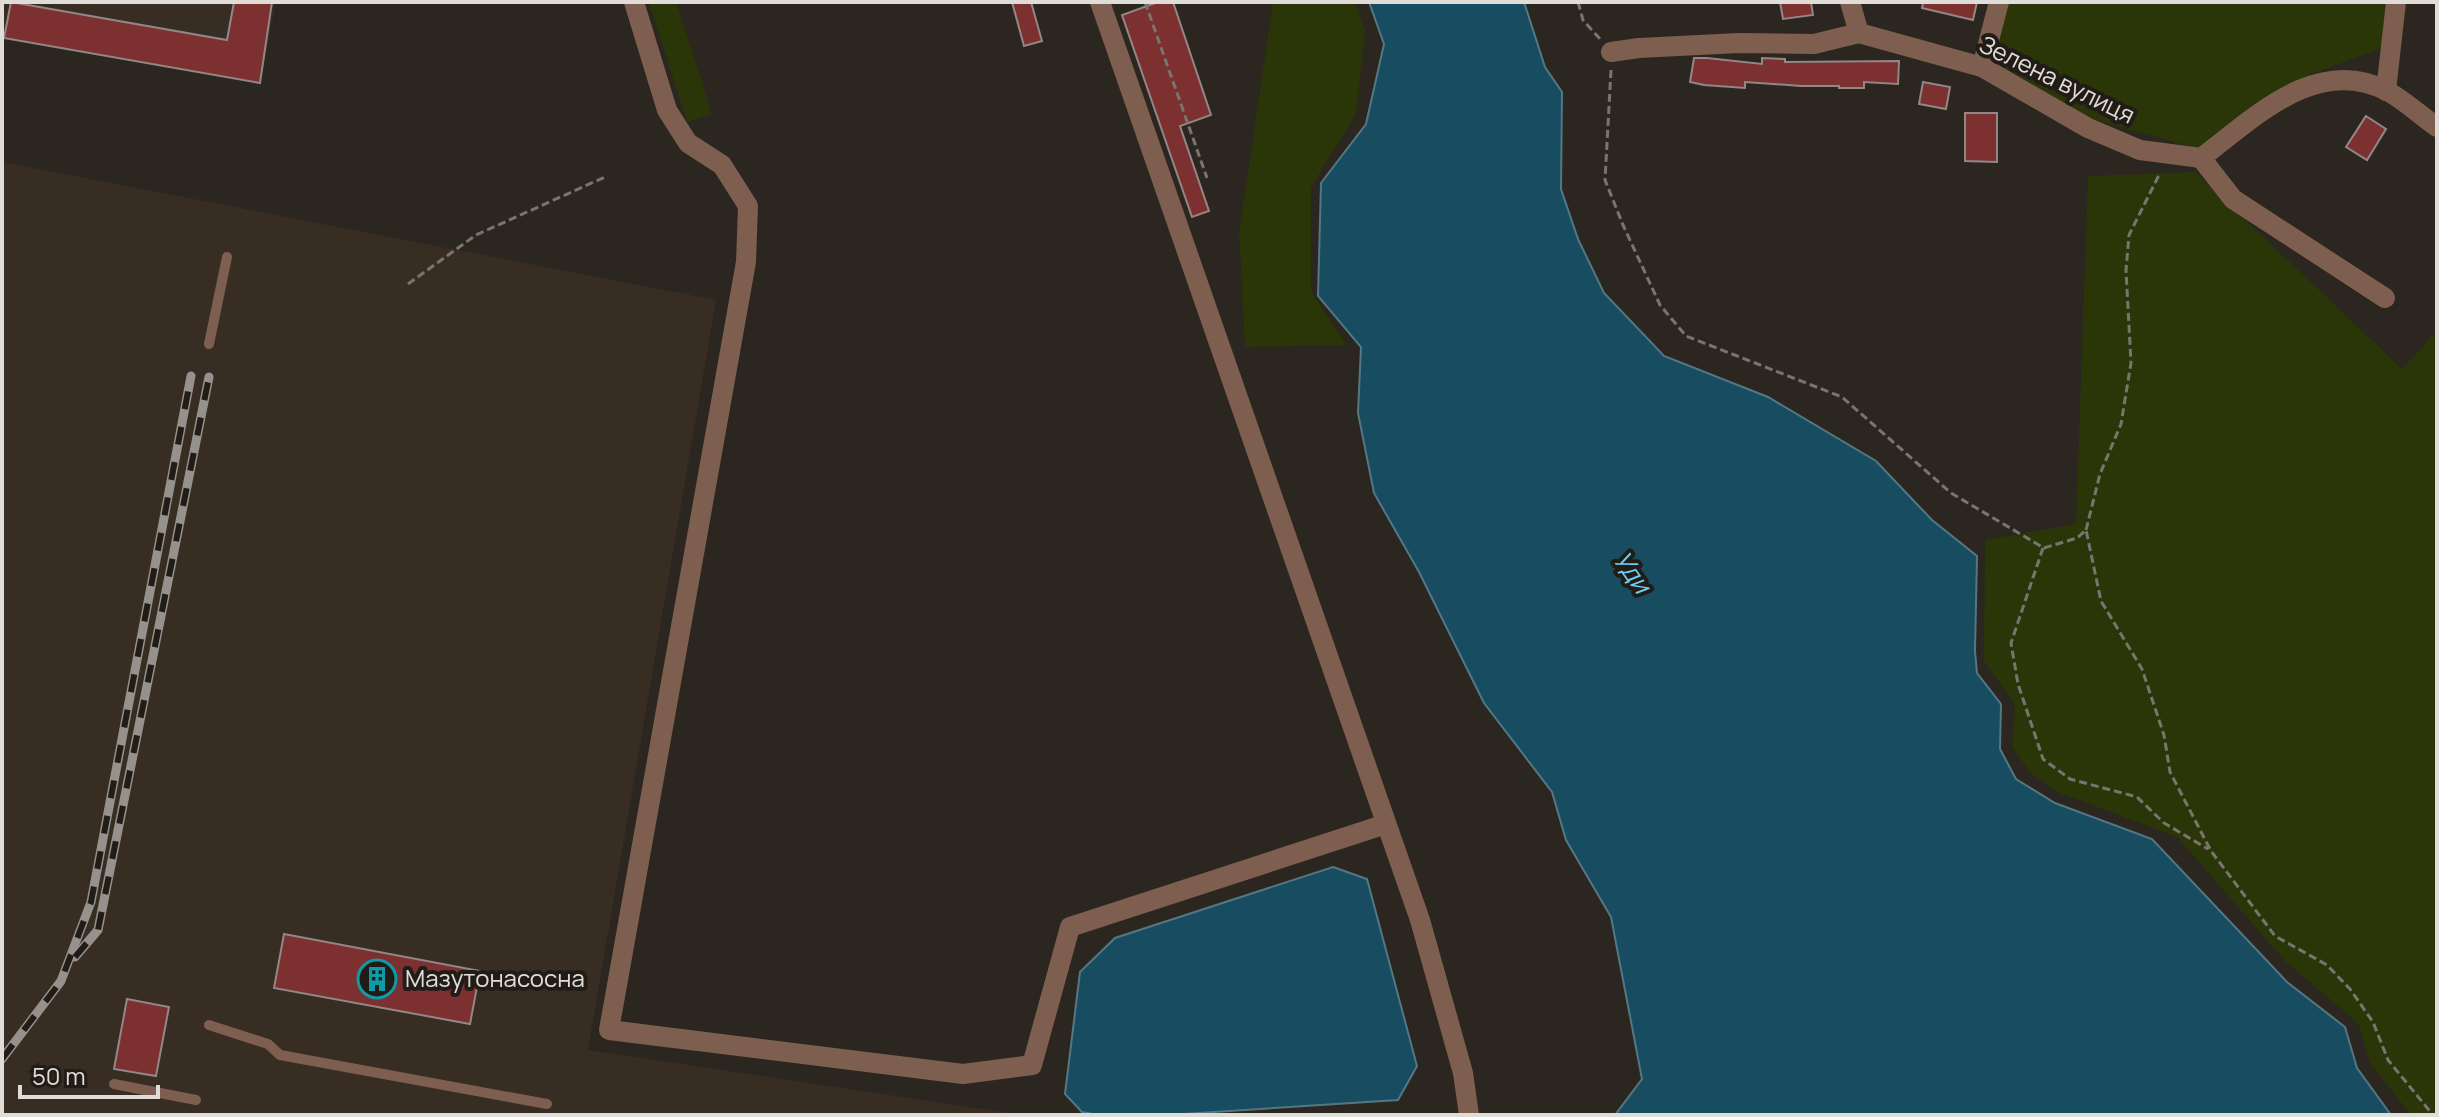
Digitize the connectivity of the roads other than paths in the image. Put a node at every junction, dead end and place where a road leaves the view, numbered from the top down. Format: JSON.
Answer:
{"nodes":[{"id":1,"x":634,"y":2,"type":"edge"},
{"id":2,"x":1100,"y":2,"type":"edge"},
{"id":3,"x":1850,"y":2,"type":"edge"},
{"id":4,"x":1999,"y":2,"type":"edge"},
{"id":5,"x":2396,"y":2,"type":"edge"},
{"id":6,"x":1859,"y":33,"type":"junction"},
{"id":7,"x":1611,"y":52,"type":"road end"},
{"id":8,"x":1982,"y":67,"type":"junction"},
{"id":9,"x":2386,"y":91,"type":"junction"},
{"id":10,"x":2437,"y":127,"type":"edge"},
{"id":11,"x":2201,"y":158,"type":"junction"},
{"id":12,"x":227,"y":257,"type":"dead end"},
{"id":13,"x":2385,"y":298,"type":"dead end"},
{"id":14,"x":209,"y":344,"type":"dead end"},
{"id":15,"x":1386,"y":824,"type":"junction"},
{"id":16,"x":209,"y":1025,"type":"dead end"},
{"id":17,"x":114,"y":1084,"type":"dead end"},
{"id":18,"x":196,"y":1100,"type":"dead end"},
{"id":19,"x":547,"y":1104,"type":"dead end"},
{"id":20,"x":1469,"y":1115,"type":"edge"}],
"edges":[{"from":1,"to":15,"type":"street"},
{"from":2,"to":15,"type":"street"},
{"from":3,"to":6,"type":"street"},
{"from":4,"to":8,"type":"street"},
{"from":5,"to":9,"type":"street"},
{"from":6,"to":7,"type":"street"},
{"from":6,"to":8,"type":"street","name":"Зелена вулиця"},
{"from":8,"to":11,"type":"street","name":"Зелена вулиця"},
{"from":9,"to":10,"type":"street"},
{"from":9,"to":11,"type":"street"},
{"from":11,"to":13,"type":"street"},
{"from":12,"to":14,"type":"lane"},
{"from":15,"to":20,"type":"street"},
{"from":16,"to":19,"type":"lane"},
{"from":17,"to":18,"type":"lane"}]}
